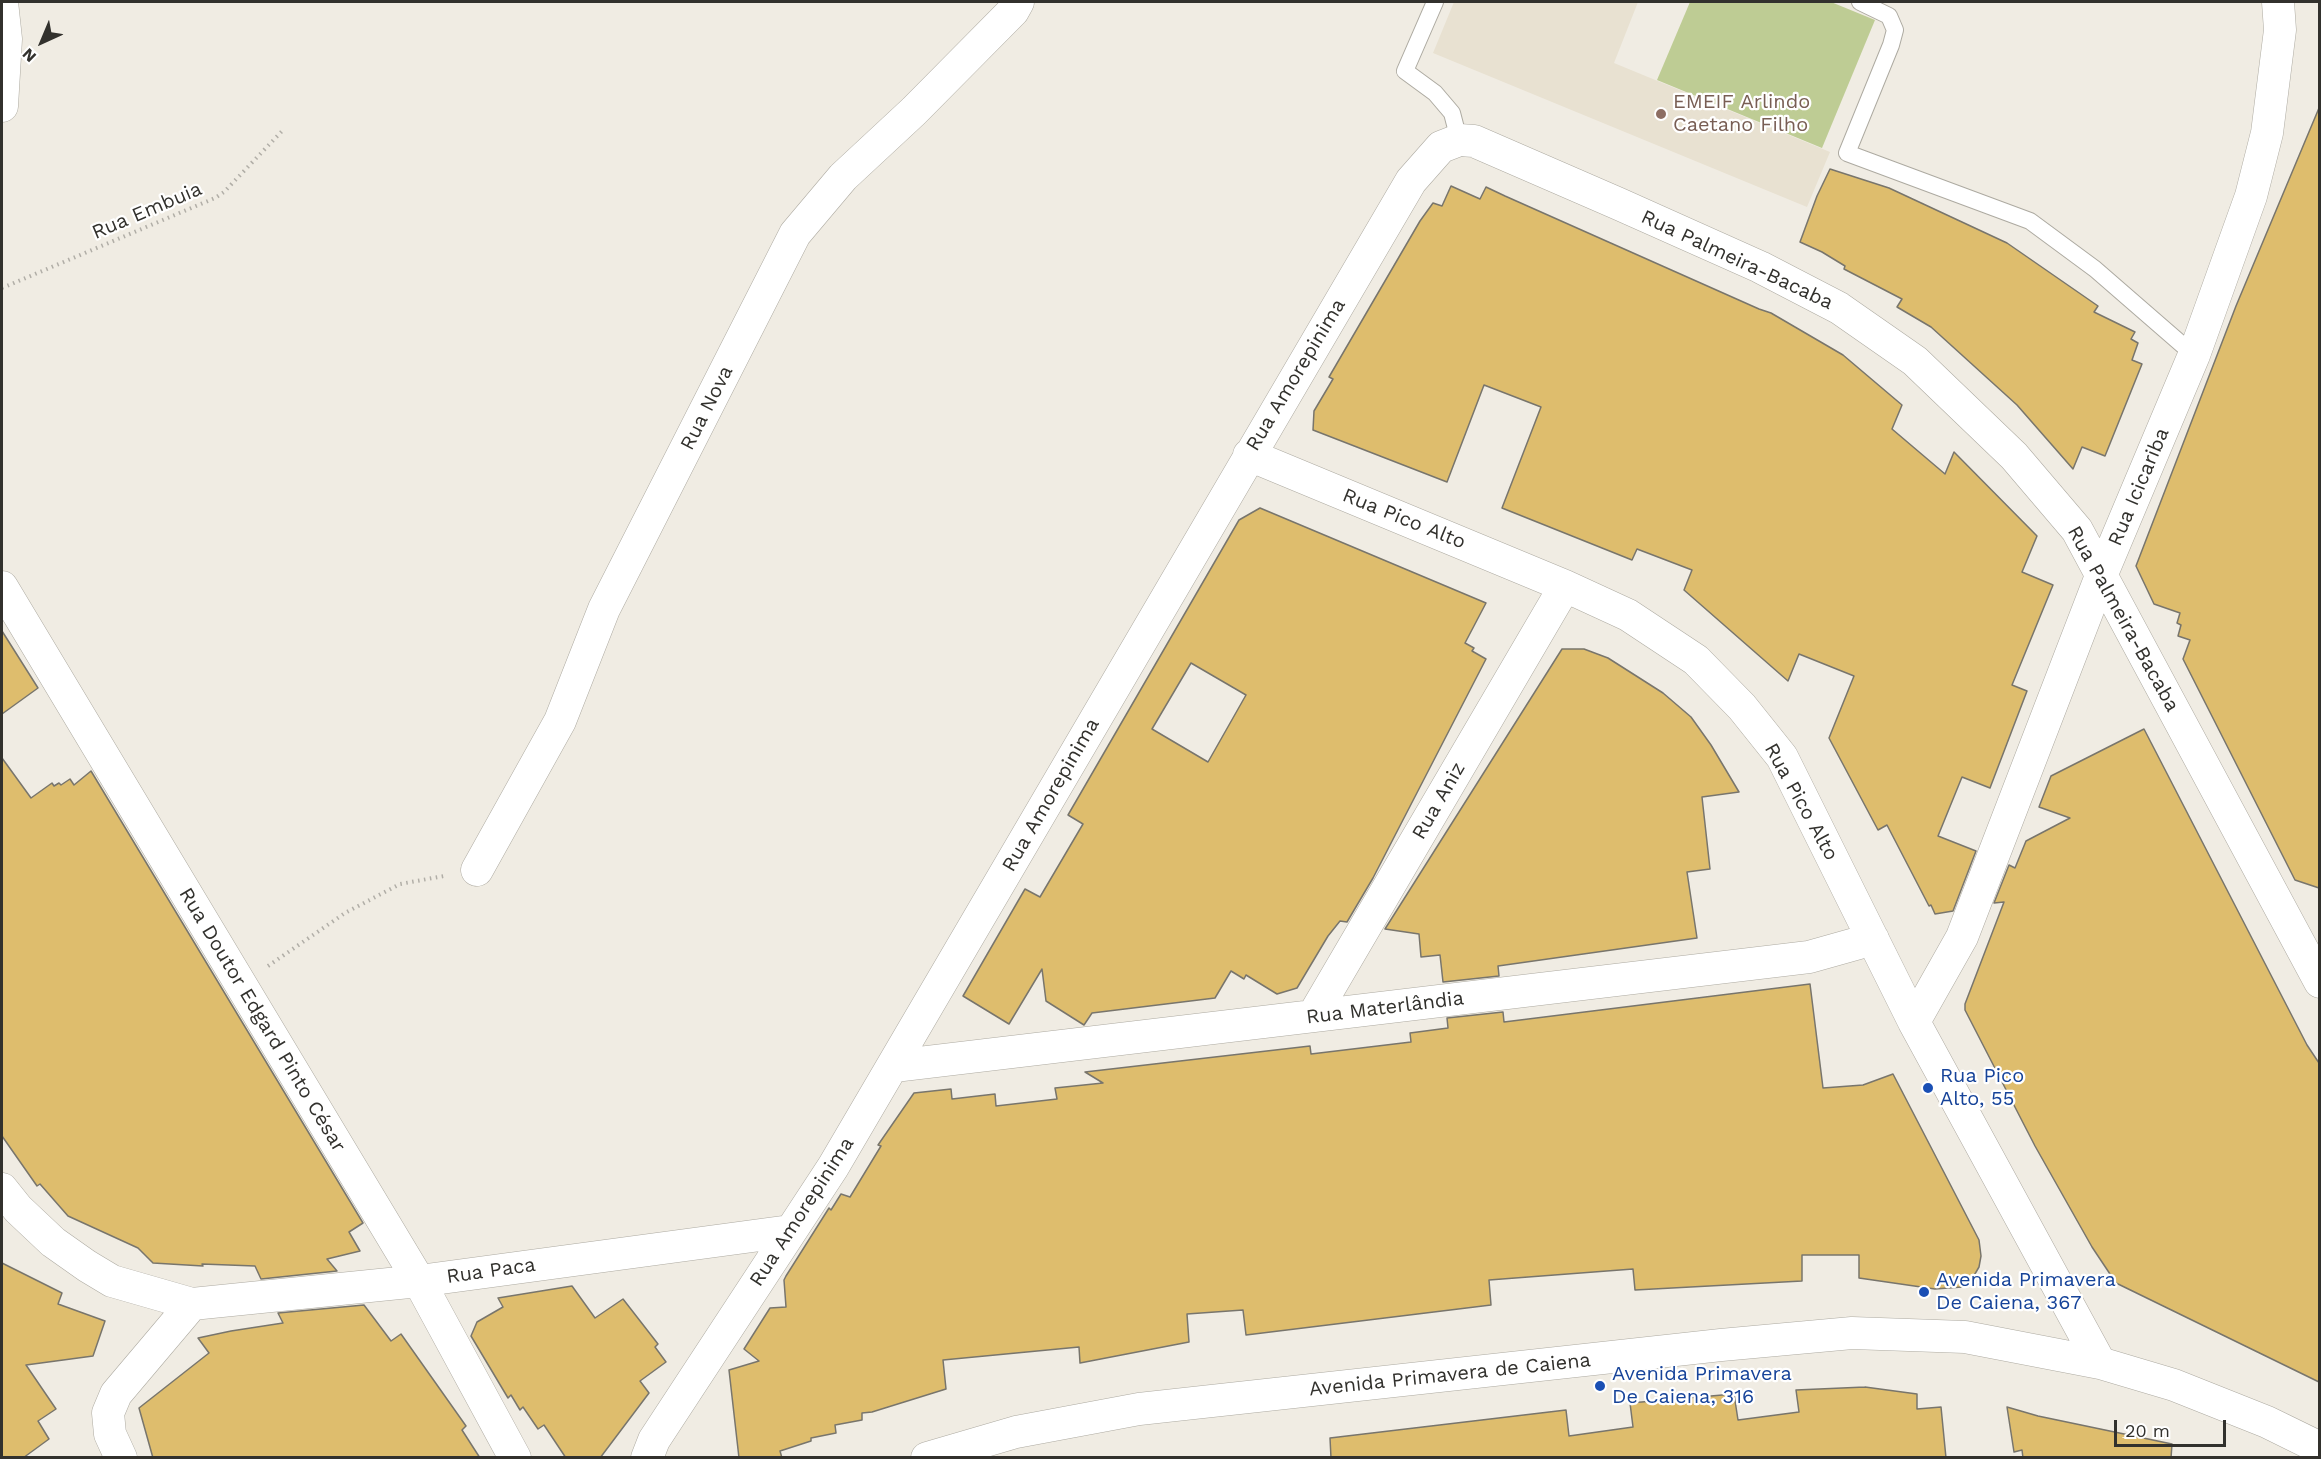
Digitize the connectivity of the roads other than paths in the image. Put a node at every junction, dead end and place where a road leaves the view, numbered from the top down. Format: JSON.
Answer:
{"nodes":[{"id":1,"x":2,"y":2,"type":"edge"},
{"id":2,"x":1018,"y":2,"type":"edge"},
{"id":3,"x":1435,"y":2,"type":"edge"},
{"id":4,"x":1860,"y":2,"type":"edge"},
{"id":5,"x":2278,"y":2,"type":"edge"},
{"id":6,"x":2,"y":105,"type":"edge"},
{"id":7,"x":1459,"y":140,"type":"junction"},
{"id":8,"x":2194,"y":355,"type":"junction"},
{"id":9,"x":1248,"y":455,"type":"junction"},
{"id":10,"x":2101,"y":576,"type":"junction"},
{"id":11,"x":1565,"y":586,"type":"junction"},
{"id":12,"x":2,"y":587,"type":"edge"},
{"id":13,"x":477,"y":870,"type":"road end"},
{"id":14,"x":1874,"y":939,"type":"junction"},
{"id":15,"x":2319,"y":977,"type":"edge"},
{"id":16,"x":1313,"y":1016,"type":"junction"},
{"id":17,"x":1914,"y":1022,"type":"junction"},
{"id":18,"x":894,"y":1066,"type":"junction"},
{"id":19,"x":2,"y":1189,"type":"edge"},
{"id":20,"x":790,"y":1231,"type":"junction"},
{"id":21,"x":418,"y":1281,"type":"junction"},
{"id":22,"x":192,"y":1304,"type":"junction"},
{"id":23,"x":2100,"y":1363,"type":"junction"},
{"id":24,"x":2319,"y":1448,"type":"edge"},
{"id":25,"x":121,"y":1458,"type":"edge"},
{"id":26,"x":515,"y":1458,"type":"edge"},
{"id":27,"x":647,"y":1458,"type":"edge"},
{"id":28,"x":927,"y":1458,"type":"edge"}],
"edges":[{"from":1,"to":6,"type":"street"},
{"from":2,"to":13,"type":"street","name":"Rua Nova"},
{"from":3,"to":7,"type":"lane"},
{"from":4,"to":8,"type":"lane"},
{"from":5,"to":8,"type":"street","name":"Rua Icicariba"},
{"from":7,"to":9,"type":"street","name":"Rua Amorepinima"},
{"from":7,"to":10,"type":"street","name":"Rua Palmeira-Bacaba"},
{"from":8,"to":10,"type":"street","name":"Rua Icicariba"},
{"from":9,"to":11,"type":"street","name":"Rua Pico Alto"},
{"from":9,"to":18,"type":"street","name":"Rua Amorepinima"},
{"from":10,"to":15,"type":"street","name":"Rua Palmeira-Bacaba"},
{"from":10,"to":17,"type":"street","name":"Rua Icicariba"},
{"from":11,"to":14,"type":"street","name":"Rua Pico Alto"},
{"from":11,"to":16,"type":"street","name":"Rua Aniz"},
{"from":12,"to":21,"type":"street","name":"Rua Doutor Edgard Pinto César"},
{"from":14,"to":16,"type":"street","name":"Rua Materlândia"},
{"from":14,"to":17,"type":"street","name":"Rua Pico Alto"},
{"from":16,"to":18,"type":"street","name":"Rua Materlândia"},
{"from":17,"to":23,"type":"street","name":"Rua Pico Alto"},
{"from":18,"to":20,"type":"street","name":"Rua Amorepinima"},
{"from":19,"to":22,"type":"street"},
{"from":20,"to":21,"type":"street","name":"Rua Paca"},
{"from":20,"to":27,"type":"street","name":"Rua Amorepinima"},
{"from":21,"to":22,"type":"street","name":"Rua Paca"},
{"from":21,"to":26,"type":"street","name":"Rua Doutor Edgard Pinto César"},
{"from":22,"to":25,"type":"street"},
{"from":23,"to":24,"type":"street","name":"Avenida Primavera de Caiena"},
{"from":23,"to":28,"type":"street","name":"Avenida Primavera de Caiena"}]}
